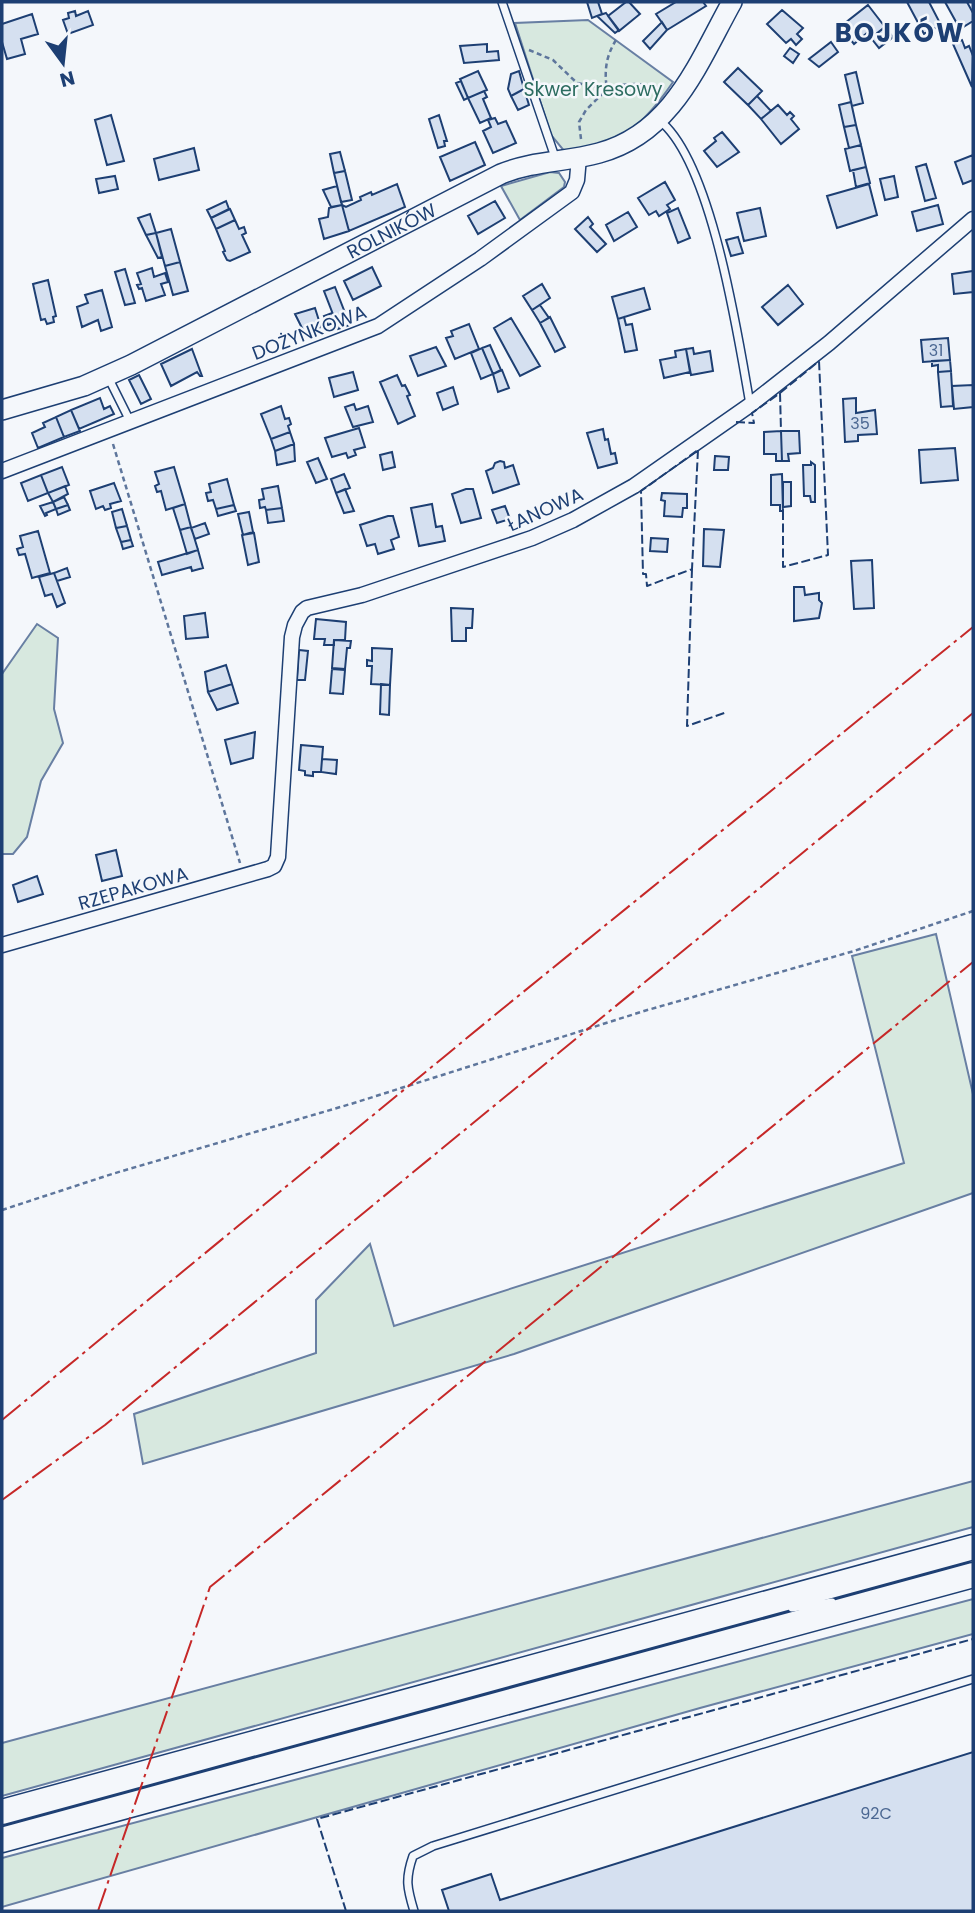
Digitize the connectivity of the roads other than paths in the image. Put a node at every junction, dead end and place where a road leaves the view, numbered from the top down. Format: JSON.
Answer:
{"nodes":[{"id":1,"x":502,"y":2,"type":"edge"},
{"id":2,"x":732,"y":2,"type":"edge"},
{"id":3,"x":659,"y":120,"type":"junction"},
{"id":4,"x":581,"y":152,"type":"junction"},
{"id":5,"x":555,"y":160,"type":"junction"},
{"id":6,"x":973,"y":219,"type":"edge"},
{"id":7,"x":108,"y":376,"type":"junction"},
{"id":8,"x":750,"y":405,"type":"junction"},
{"id":9,"x":2,"y":410,"type":"edge"},
{"id":10,"x":130,"y":421,"type":"junction"},
{"id":11,"x":2,"y":471,"type":"edge"},
{"id":12,"x":274,"y":866,"type":"joint"},
{"id":13,"x":2,"y":945,"type":"edge"},
{"id":14,"x":973,"y":1547,"type":"edge"},
{"id":15,"x":940,"y":1556,"type":"junction"},
{"id":16,"x":973,"y":1575,"type":"edge"},
{"id":17,"x":947,"y":1582,"type":"junction"},
{"id":18,"x":840,"y":1598,"type":"dead end"},
{"id":19,"x":788,"y":1612,"type":"dead end"},
{"id":20,"x":680,"y":1627,"type":"junction"},
{"id":21,"x":688,"y":1653,"type":"junction"},
{"id":22,"x":973,"y":1679,"type":"edge"},
{"id":23,"x":2,"y":1812,"type":"edge"},
{"id":24,"x":2,"y":1840,"type":"edge"},
{"id":25,"x":414,"y":1911,"type":"edge"}],
"edges":[{"from":1,"to":5,"type":"lane"},
{"from":2,"to":3,"type":"street","name":"ROLNIKÓW"},
{"from":3,"to":4,"type":"street","name":"ROLNIKÓW"},
{"from":3,"to":8,"type":"lane"},
{"from":4,"to":5,"type":"street","name":"ROLNIKÓW"},
{"from":4,"to":10,"type":"street","name":"DOŻYNKOWA"},
{"from":5,"to":7,"type":"street","name":"ROLNIKÓW"},
{"from":6,"to":8,"type":"street","name":"ŁANOWA"},
{"from":7,"to":9,"type":"street","name":"ROLNIKÓW"},
{"from":7,"to":10,"type":"lane"},
{"from":8,"to":12,"type":"street","name":"ŁANOWA"},
{"from":10,"to":11,"type":"street","name":"DOŻYNKOWA"},
{"from":12,"to":13,"type":"street","name":"RZEPAKOWA"},
{"from":14,"to":15,"type":"highway"},
{"from":15,"to":17,"type":"lane"},
{"from":15,"to":20,"type":"highway"},
{"from":16,"to":17,"type":"highway"},
{"from":17,"to":21,"type":"highway"},
{"from":18,"to":19,"type":"lane"},
{"from":20,"to":21,"type":"lane"},
{"from":20,"to":23,"type":"highway"},
{"from":21,"to":24,"type":"highway"},
{"from":22,"to":25,"type":"lane"}]}
